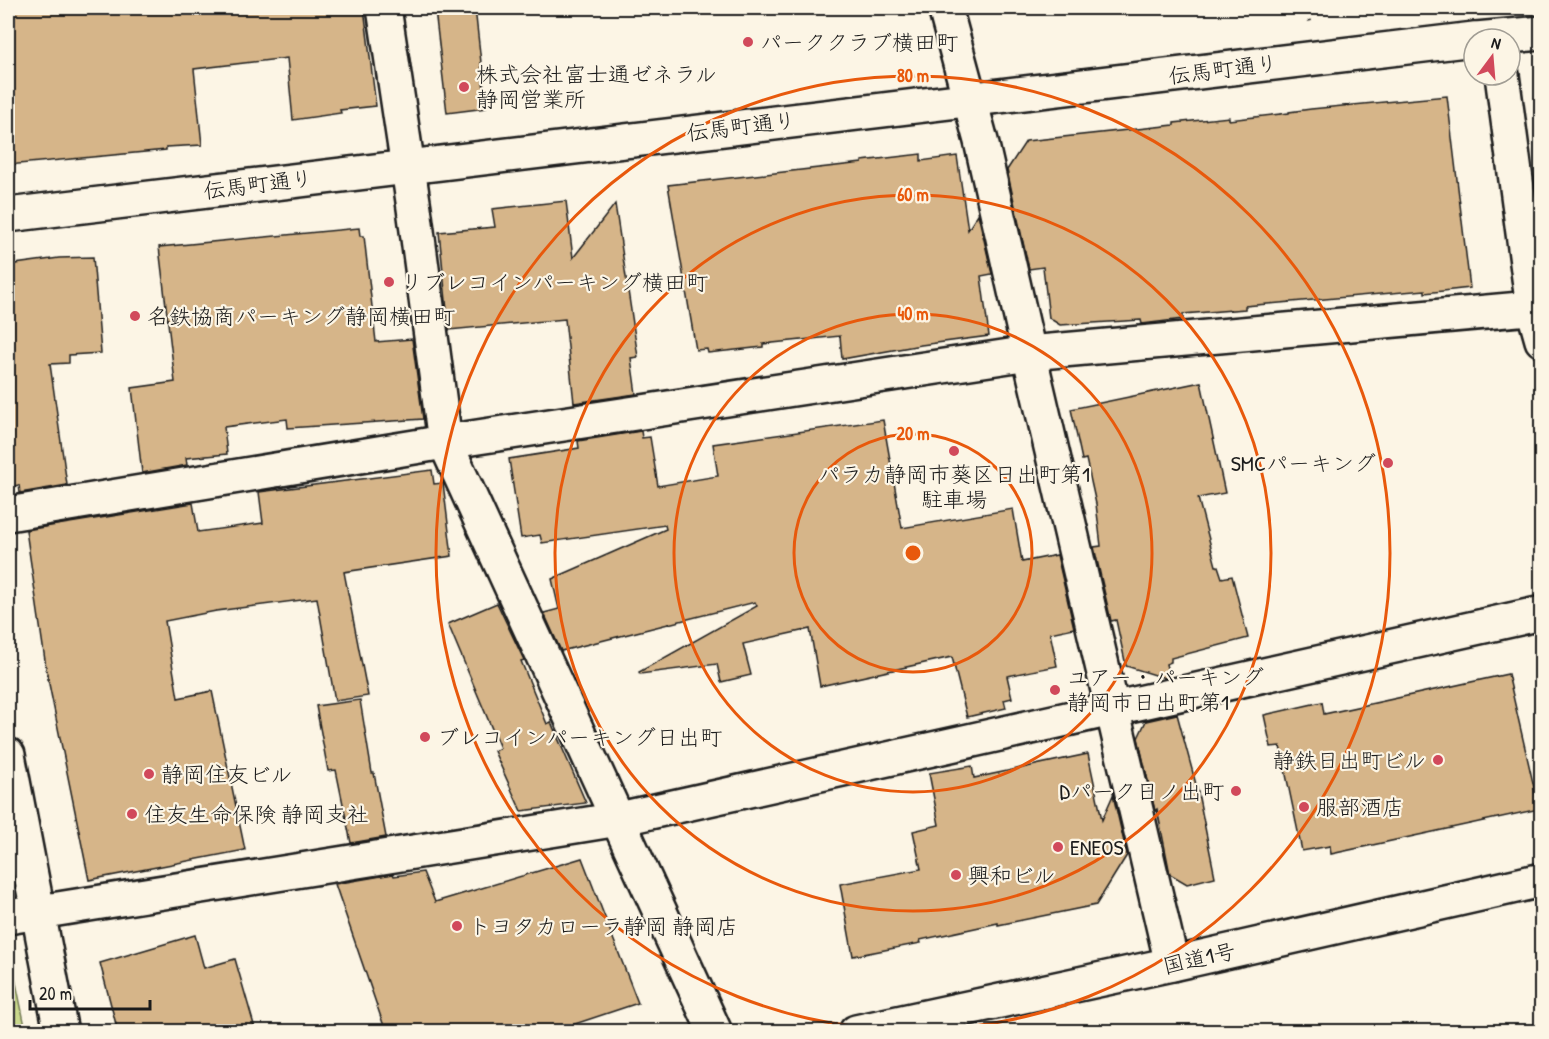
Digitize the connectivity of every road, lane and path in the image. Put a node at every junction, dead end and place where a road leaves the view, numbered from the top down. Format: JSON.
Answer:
{"nodes":[{"id":1,"x":384,"y":8,"type":"edge"},
{"id":2,"x":945,"y":8,"type":"edge"},
{"id":3,"x":1542,"y":33,"type":"edge"},
{"id":4,"x":1522,"y":35,"type":"edge"},
{"id":5,"x":1462,"y":41,"type":"edge"},
{"id":6,"x":1504,"y":87,"type":"edge"},
{"id":7,"x":971,"y":99,"type":"junction"},
{"id":8,"x":407,"y":166,"type":"junction"},
{"id":9,"x":8,"y":215,"type":"edge"},
{"id":10,"x":1537,"y":307,"type":"edge"},
{"id":11,"x":1542,"y":340,"type":"edge"},
{"id":12,"x":1029,"y":353,"type":"junction"},
{"id":13,"x":445,"y":442,"type":"junction"},
{"id":14,"x":8,"y":514,"type":"edge"},
{"id":15,"x":1542,"y":613,"type":"edge"},
{"id":16,"x":1111,"y":708,"type":"junction"},
{"id":17,"x":8,"y":754,"type":"edge"},
{"id":18,"x":619,"y":819,"type":"junction"},
{"id":19,"x":1542,"y":880,"type":"edge"},
{"id":20,"x":23,"y":915,"type":"edge"},
{"id":21,"x":1172,"y":964,"type":"junction"},
{"id":22,"x":61,"y":1032,"type":"edge"},
{"id":23,"x":715,"y":1032,"type":"edge"},
{"id":24,"x":856,"y":1032,"type":"edge"}],
"edges":[{"from":1,"to":8,"type":"main road"},
{"from":2,"to":7,"type":"main road"},
{"from":3,"to":4,"type":"main road","name":"伝馬町通り"},
{"from":5,"to":7,"type":"main road","name":"伝馬町通り"},
{"from":6,"to":10,"type":"main road"},
{"from":7,"to":8,"type":"main road","name":"伝馬町通り"},
{"from":7,"to":12,"type":"main road"},
{"from":8,"to":9,"type":"main road","name":"伝馬町通り"},
{"from":8,"to":13,"type":"main road"},
{"from":10,"to":11,"type":"main road"},
{"from":10,"to":12,"type":"main road"},
{"from":12,"to":13,"type":"main road"},
{"from":12,"to":16,"type":"main road"},
{"from":13,"to":14,"type":"main road"},
{"from":13,"to":18,"type":"main road"},
{"from":15,"to":16,"type":"main road"},
{"from":16,"to":18,"type":"main road"},
{"from":16,"to":21,"type":"main road"},
{"from":17,"to":20,"type":"main road"},
{"from":18,"to":20,"type":"main road"},
{"from":18,"to":23,"type":"main road"},
{"from":19,"to":21,"type":"main road","name":"国道1号"},
{"from":20,"to":22,"type":"main road"},
{"from":21,"to":24,"type":"main road","name":"国道1号"}]}
